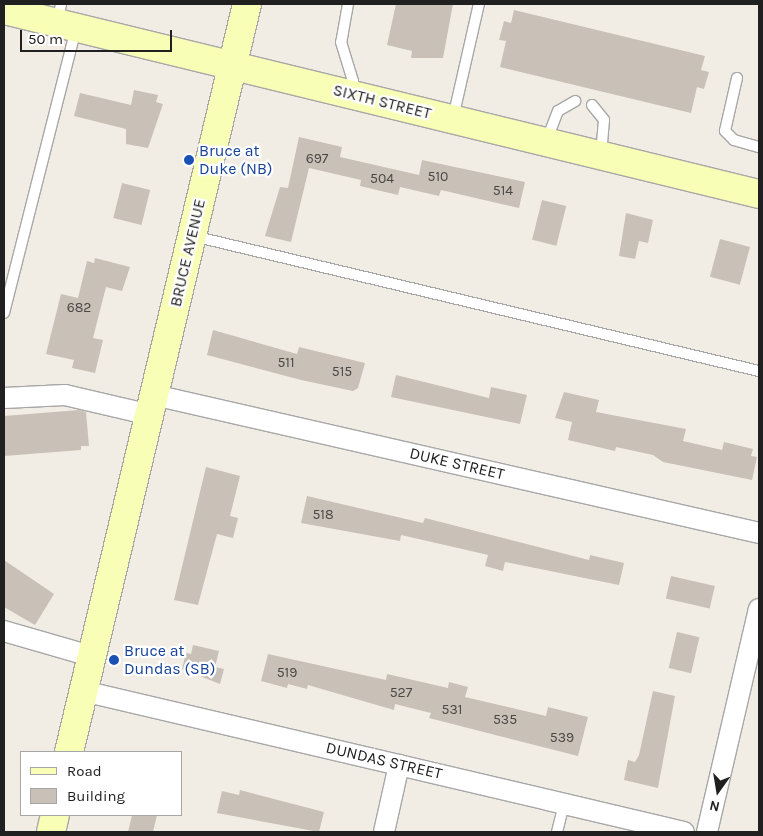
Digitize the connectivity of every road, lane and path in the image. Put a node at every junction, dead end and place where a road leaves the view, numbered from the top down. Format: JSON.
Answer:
{"nodes":[{"id":1,"x":247,"y":4,"type":"edge"},
{"id":2,"x":348,"y":4,"type":"edge"},
{"id":3,"x":479,"y":4,"type":"edge"},
{"id":4,"x":4,"y":10,"type":"edge"},
{"id":5,"x":65,"y":18,"type":"edge"},
{"id":6,"x":233,"y":66,"type":"junction"},
{"id":7,"x":737,"y":78,"type":"dead end"},
{"id":8,"x":352,"y":95,"type":"junction"},
{"id":9,"x":575,"y":100,"type":"dead end"},
{"id":10,"x":592,"y":105,"type":"dead end"},
{"id":11,"x":452,"y":119,"type":"junction"},
{"id":12,"x":546,"y":142,"type":"junction"},
{"id":13,"x":759,"y":147,"type":"edge"},
{"id":14,"x":601,"y":155,"type":"junction"},
{"id":15,"x":759,"y":194,"type":"edge"},
{"id":16,"x":192,"y":236,"type":"junction"},
{"id":17,"x":4,"y":313,"type":"edge"},
{"id":18,"x":759,"y":371,"type":"edge"},
{"id":19,"x":4,"y":398,"type":"edge"},
{"id":20,"x":153,"y":405,"type":"junction"},
{"id":21,"x":759,"y":533,"type":"edge"},
{"id":22,"x":759,"y":609,"type":"edge"},
{"id":23,"x":4,"y":631,"type":"edge"},
{"id":24,"x":94,"y":657,"type":"junction"},
{"id":25,"x":83,"y":691,"type":"junction"},
{"id":26,"x":69,"y":751,"type":"edge"},
{"id":27,"x":399,"y":765,"type":"junction"},
{"id":28,"x":564,"y":804,"type":"junction"},
{"id":29,"x":55,"y":816,"type":"edge"},
{"id":30,"x":51,"y":832,"type":"edge"},
{"id":31,"x":384,"y":832,"type":"edge"},
{"id":32,"x":557,"y":832,"type":"edge"},
{"id":33,"x":684,"y":832,"type":"edge"},
{"id":34,"x":707,"y":832,"type":"edge"}],
"edges":[{"from":1,"to":6,"type":"street","name":"BRUCE AVENUE"},
{"from":2,"to":8,"type":"lane"},
{"from":3,"to":11,"type":"lane"},
{"from":4,"to":5,"type":"street","name":"SIXTH STREET"},
{"from":5,"to":6,"type":"street","name":"SIXTH STREET"},
{"from":5,"to":17,"type":"lane"},
{"from":6,"to":8,"type":"street","name":"SIXTH STREET"},
{"from":6,"to":16,"type":"street","name":"BRUCE AVENUE"},
{"from":7,"to":13,"type":"lane"},
{"from":8,"to":11,"type":"street","name":"SIXTH STREET"},
{"from":9,"to":12,"type":"lane"},
{"from":10,"to":14,"type":"lane"},
{"from":11,"to":12,"type":"street","name":"SIXTH STREET"},
{"from":12,"to":14,"type":"street","name":"SIXTH STREET"},
{"from":14,"to":15,"type":"street","name":"SIXTH STREET"},
{"from":16,"to":18,"type":"lane"},
{"from":16,"to":20,"type":"street","name":"BRUCE AVENUE"},
{"from":19,"to":20,"type":"street"},
{"from":20,"to":21,"type":"street","name":"DUKE STREET"},
{"from":20,"to":24,"type":"street","name":"BRUCE AVENUE"},
{"from":22,"to":34,"type":"street"},
{"from":23,"to":24,"type":"street"},
{"from":24,"to":25,"type":"street","name":"BRUCE AVENUE"},
{"from":25,"to":26,"type":"street","name":"BRUCE AVENUE"},
{"from":25,"to":27,"type":"street","name":"DUNDAS STREET"},
{"from":27,"to":28,"type":"street","name":"DUNDAS STREET"},
{"from":27,"to":31,"type":"street"},
{"from":28,"to":32,"type":"lane"},
{"from":28,"to":33,"type":"street","name":"DUNDAS STREET"},
{"from":29,"to":30,"type":"street"}]}
